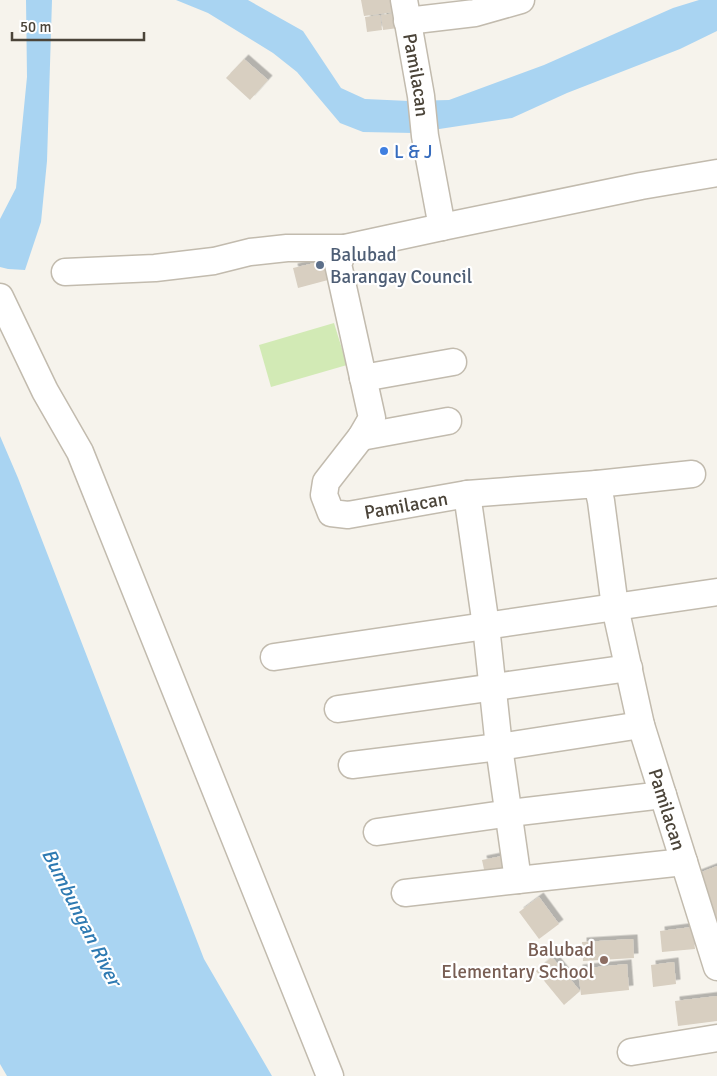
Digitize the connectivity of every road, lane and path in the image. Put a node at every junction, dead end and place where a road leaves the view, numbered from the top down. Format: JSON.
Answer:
{"nodes":[{"id":1,"x":521,"y":0,"type":"edge"},
{"id":2,"x":405,"y":10,"type":"edge"},
{"id":3,"x":717,"y":174,"type":"edge"},
{"id":4,"x":442,"y":227,"type":"junction"},
{"id":5,"x":345,"y":248,"type":"junction"},
{"id":6,"x":65,"y":272,"type":"dead end"},
{"id":7,"x":0,"y":297,"type":"edge"},
{"id":8,"x":453,"y":362,"type":"dead end"},
{"id":9,"x":363,"y":378,"type":"junction"},
{"id":10,"x":448,"y":421,"type":"dead end"},
{"id":11,"x":361,"y":438,"type":"junction"},
{"id":12,"x":692,"y":474,"type":"dead end"},
{"id":13,"x":597,"y":484,"type":"junction"},
{"id":14,"x":467,"y":494,"type":"junction"},
{"id":15,"x":717,"y":592,"type":"edge"},
{"id":16,"x":615,"y":607,"type":"junction"},
{"id":17,"x":486,"y":626,"type":"junction"},
{"id":18,"x":274,"y":657,"type":"dead end"},
{"id":19,"x":629,"y":668,"type":"junction"},
{"id":20,"x":492,"y":686,"type":"junction"},
{"id":21,"x":338,"y":709,"type":"dead end"},
{"id":22,"x":641,"y":725,"type":"junction"},
{"id":23,"x":499,"y":747,"type":"junction"},
{"id":24,"x":352,"y":764,"type":"dead end"},
{"id":25,"x":663,"y":795,"type":"junction"},
{"id":26,"x":510,"y":813,"type":"junction"},
{"id":27,"x":378,"y":832,"type":"dead end"},
{"id":28,"x":684,"y":862,"type":"junction"},
{"id":29,"x":518,"y":880,"type":"junction"},
{"id":30,"x":405,"y":892,"type":"dead end"},
{"id":31,"x":717,"y":967,"type":"edge"},
{"id":32,"x":717,"y":1038,"type":"edge"},
{"id":33,"x":631,"y":1052,"type":"dead end"},
{"id":34,"x":330,"y":1076,"type":"edge"}],
"edges":[{"from":1,"to":2,"type":"street"},
{"from":2,"to":4,"type":"street","name":"Pamilacan"},
{"from":3,"to":4,"type":"street"},
{"from":4,"to":5,"type":"street"},
{"from":5,"to":6,"type":"street"},
{"from":5,"to":9,"type":"street","name":"Pamilacan"},
{"from":7,"to":34,"type":"street"},
{"from":8,"to":9,"type":"street"},
{"from":9,"to":11,"type":"street","name":"Pamilacan"},
{"from":10,"to":11,"type":"street"},
{"from":11,"to":14,"type":"street","name":"Pamilacan"},
{"from":12,"to":13,"type":"street"},
{"from":13,"to":14,"type":"street","name":"Pamilacan"},
{"from":13,"to":16,"type":"street","name":"Pamilacan"},
{"from":14,"to":17,"type":"street"},
{"from":15,"to":16,"type":"street"},
{"from":16,"to":17,"type":"street"},
{"from":16,"to":19,"type":"street","name":"Pamilacan"},
{"from":17,"to":18,"type":"street"},
{"from":17,"to":20,"type":"street"},
{"from":19,"to":20,"type":"street"},
{"from":19,"to":22,"type":"street","name":"Pamilacan"},
{"from":20,"to":21,"type":"street"},
{"from":20,"to":23,"type":"street"},
{"from":22,"to":23,"type":"street"},
{"from":22,"to":25,"type":"street","name":"Pamilacan"},
{"from":23,"to":24,"type":"street"},
{"from":23,"to":26,"type":"street"},
{"from":25,"to":26,"type":"street"},
{"from":25,"to":28,"type":"street","name":"Pamilacan"},
{"from":26,"to":27,"type":"street"},
{"from":26,"to":29,"type":"street"},
{"from":28,"to":29,"type":"street"},
{"from":28,"to":31,"type":"street","name":"Pamilacan"},
{"from":29,"to":30,"type":"street"},
{"from":32,"to":33,"type":"street"}]}
